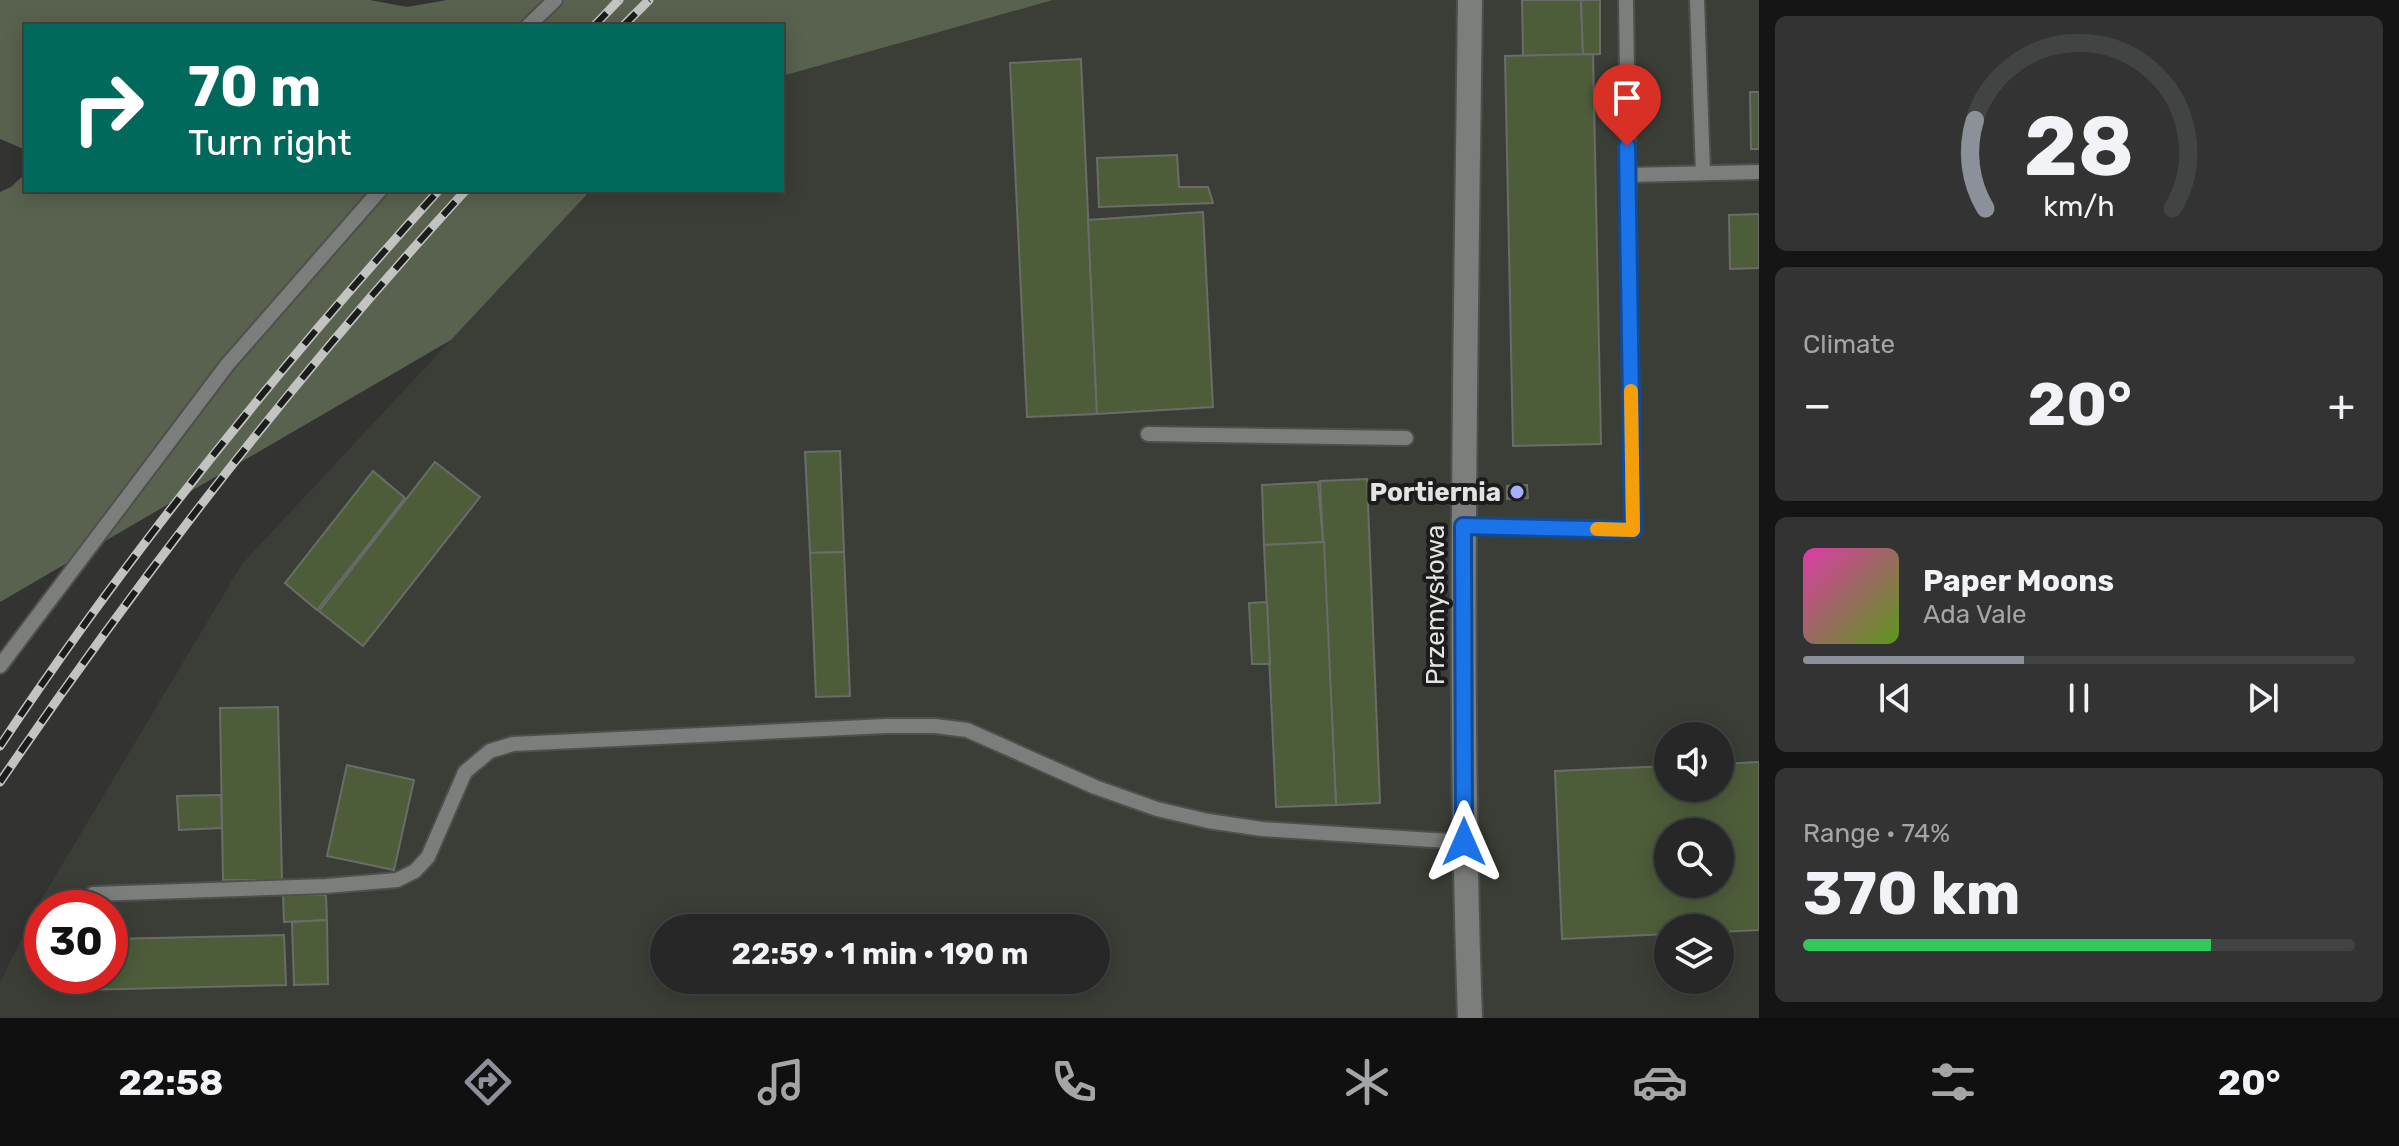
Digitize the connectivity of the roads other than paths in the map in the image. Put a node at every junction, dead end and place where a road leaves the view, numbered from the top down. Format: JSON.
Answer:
{"nodes":[{"id":1,"x":555,"y":0,"type":"edge"},
{"id":2,"x":1470,"y":0,"type":"edge"},
{"id":3,"x":1626,"y":0,"type":"edge"},
{"id":4,"x":1697,"y":0,"type":"edge"},
{"id":5,"x":530,"y":24,"type":"edge"},
{"id":6,"x":1759,"y":172,"type":"edge"},
{"id":7,"x":1703,"y":173,"type":"junction"},
{"id":8,"x":1628,"y":175,"type":"junction"},
{"id":9,"x":378,"y":192,"type":"edge"},
{"id":10,"x":1148,"y":434,"type":"dead end"},
{"id":11,"x":1406,"y":438,"type":"dead end"},
{"id":12,"x":1463,"y":526,"type":"junction"},
{"id":13,"x":0,"y":666,"type":"edge"},
{"id":14,"x":1464,"y":842,"type":"junction"},
{"id":15,"x":128,"y":893,"type":"edge"},
{"id":16,"x":1470,"y":1018,"type":"edge"}],
"edges":[{"from":1,"to":5,"type":"lane"},
{"from":2,"to":12,"type":"street","name":"Przemysłowa"},
{"from":3,"to":8,"type":"lane"},
{"from":4,"to":7,"type":"lane"},
{"from":6,"to":7,"type":"lane"},
{"from":7,"to":8,"type":"lane"},
{"from":8,"to":12,"type":"lane"},
{"from":9,"to":13,"type":"lane"},
{"from":10,"to":11,"type":"lane"},
{"from":12,"to":14,"type":"street","name":"Przemysłowa"},
{"from":14,"to":15,"type":"lane"},
{"from":14,"to":16,"type":"street","name":"Przemysłowa"}]}
